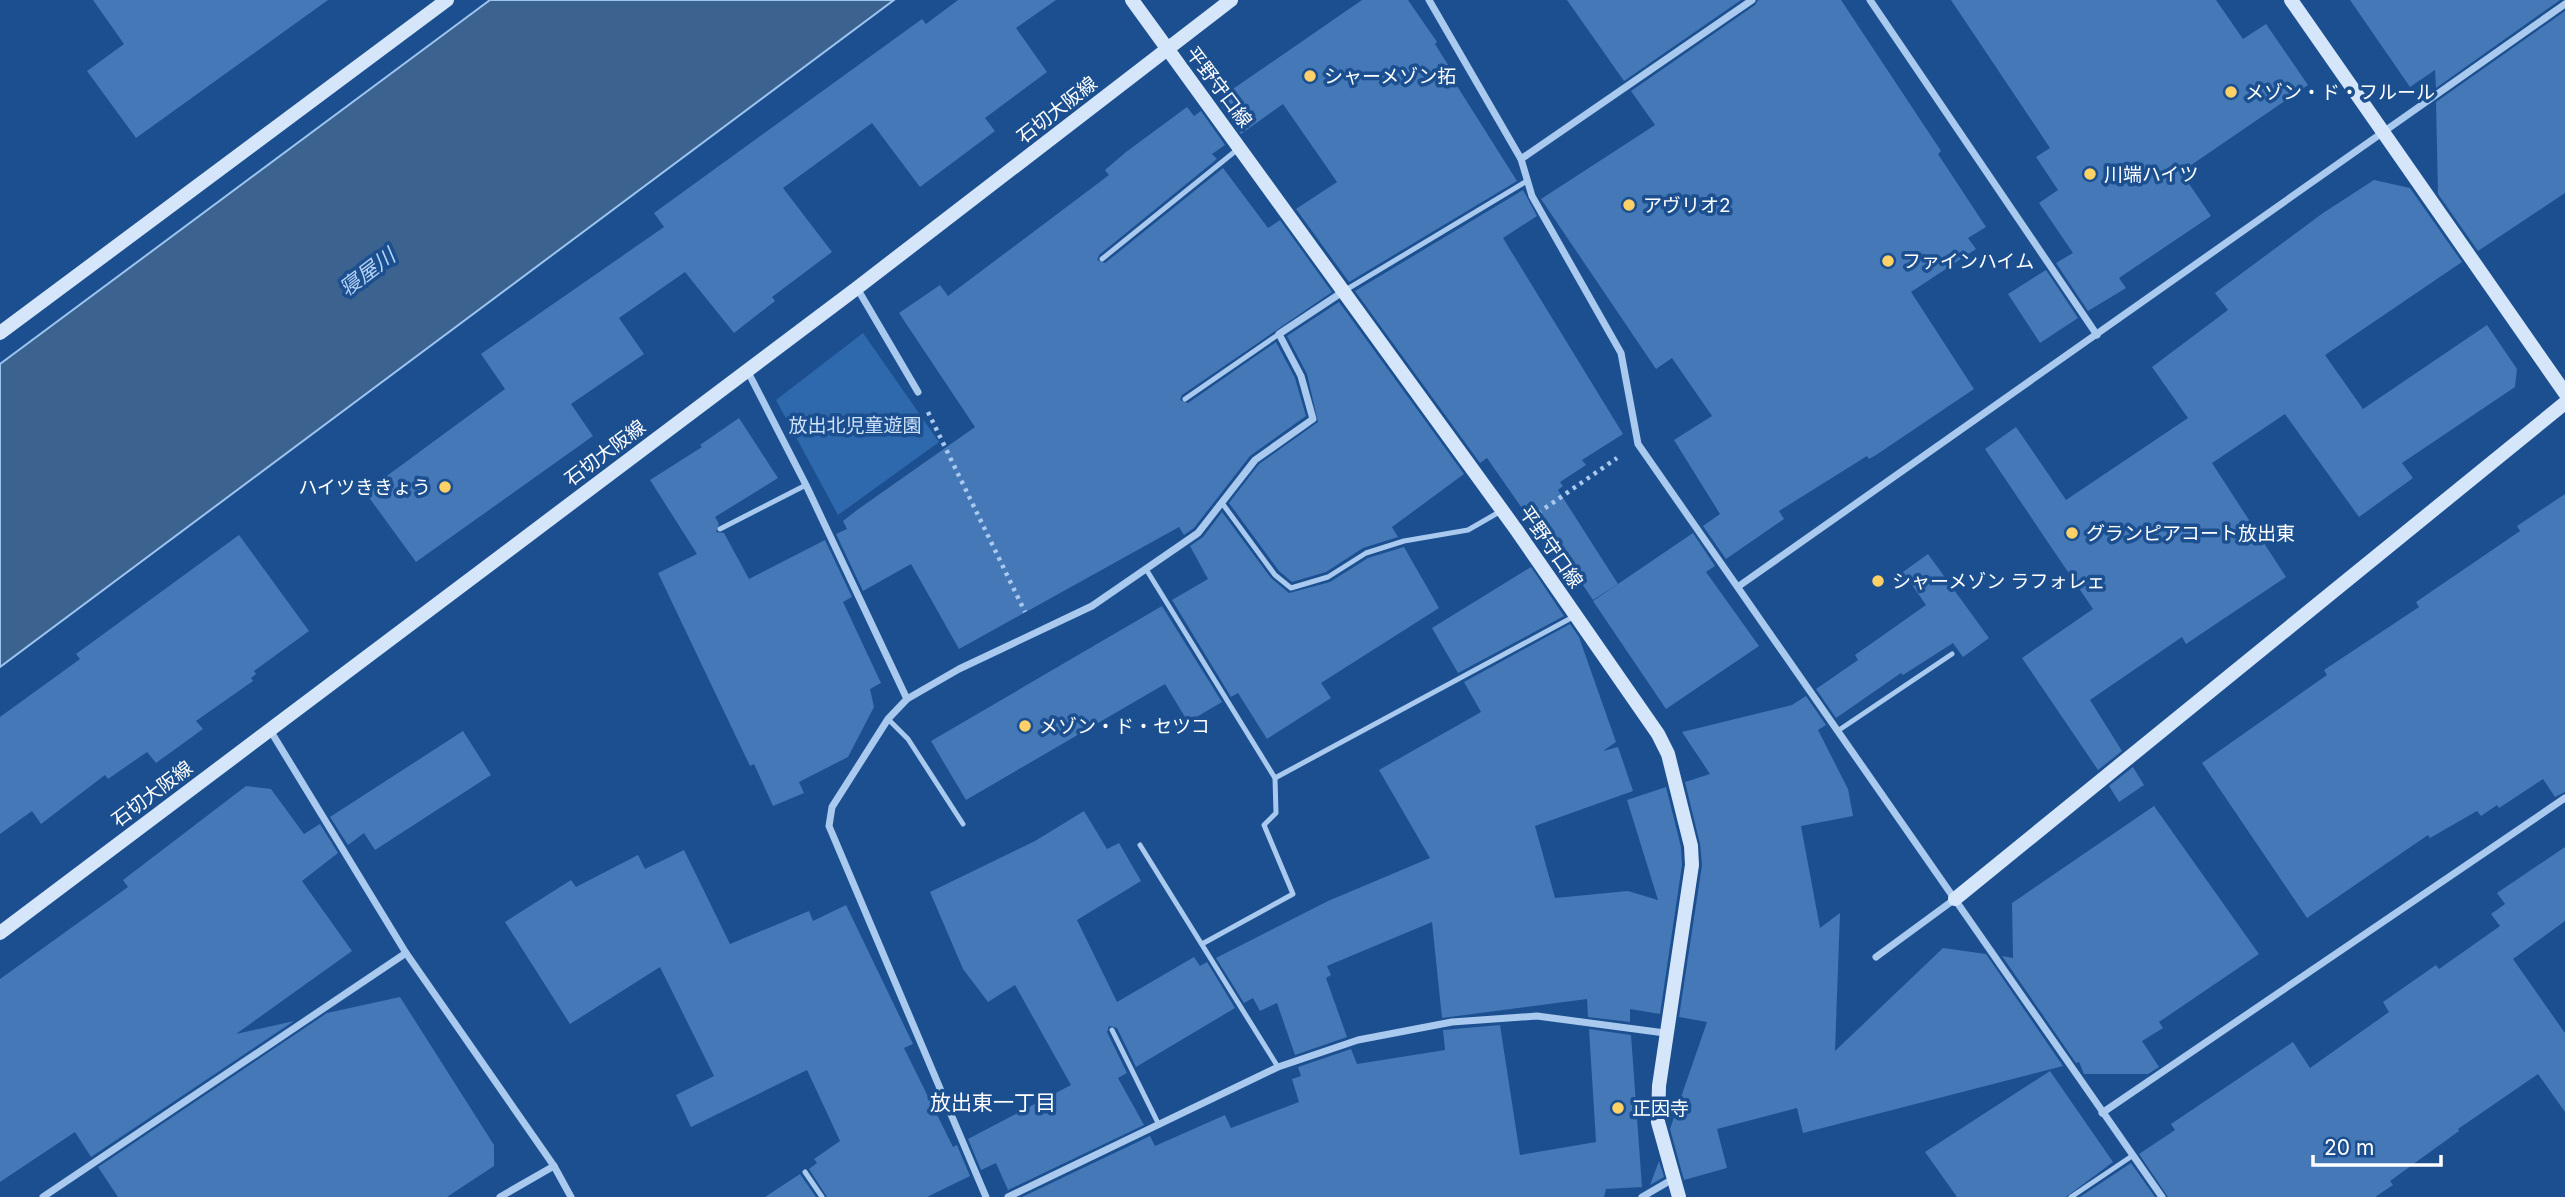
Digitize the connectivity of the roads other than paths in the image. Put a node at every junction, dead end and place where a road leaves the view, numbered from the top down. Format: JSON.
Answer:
{"nodes":[{"id":1,"x":447,"y":0,"type":"edge"},
{"id":2,"x":1132,"y":0,"type":"edge"},
{"id":3,"x":1230,"y":0,"type":"edge"},
{"id":4,"x":1429,"y":0,"type":"edge"},
{"id":5,"x":1752,"y":0,"type":"edge"},
{"id":6,"x":1870,"y":0,"type":"edge"},
{"id":7,"x":2291,"y":0,"type":"edge"},
{"id":8,"x":2565,"y":4,"type":"edge"},
{"id":9,"x":1167,"y":50,"type":"junction"},
{"id":10,"x":2382,"y":130,"type":"junction"},
{"id":11,"x":1240,"y":146,"type":"junction"},
{"id":12,"x":1521,"y":159,"type":"junction"},
{"id":13,"x":1527,"y":181,"type":"junction"},
{"id":14,"x":1102,"y":259,"type":"dead end"},
{"id":15,"x":857,"y":288,"type":"junction"},
{"id":16,"x":1344,"y":292,"type":"junction"},
{"id":17,"x":0,"y":333,"type":"edge"},
{"id":18,"x":1279,"y":334,"type":"junction"},
{"id":19,"x":2097,"y":335,"type":"junction"},
{"id":20,"x":747,"y":370,"type":"junction"},
{"id":21,"x":918,"y":393,"type":"road end"},
{"id":22,"x":2565,"y":393,"type":"edge"},
{"id":23,"x":1185,"y":399,"type":"dead end"},
{"id":24,"x":2565,"y":403,"type":"edge"},
{"id":25,"x":806,"y":485,"type":"junction"},
{"id":26,"x":1222,"y":503,"type":"junction"},
{"id":27,"x":1502,"y":510,"type":"junction"},
{"id":28,"x":720,"y":529,"type":"dead end"},
{"id":29,"x":1146,"y":569,"type":"junction"},
{"id":30,"x":1739,"y":586,"type":"junction"},
{"id":31,"x":1576,"y":616,"type":"junction"},
{"id":32,"x":1952,"y":654,"type":"dead end"},
{"id":33,"x":907,"y":699,"type":"junction"},
{"id":34,"x":888,"y":719,"type":"junction"},
{"id":35,"x":270,"y":730,"type":"junction"},
{"id":36,"x":1839,"y":730,"type":"junction"},
{"id":37,"x":1275,"y":778,"type":"junction"},
{"id":38,"x":2565,"y":798,"type":"edge"},
{"id":39,"x":962,"y":824,"type":"dead end"},
{"id":40,"x":1140,"y":845,"type":"dead end"},
{"id":41,"x":1955,"y":899,"type":"junction"},
{"id":42,"x":0,"y":933,"type":"edge"},
{"id":43,"x":1202,"y":944,"type":"junction"},
{"id":44,"x":406,"y":953,"type":"junction"},
{"id":45,"x":1876,"y":957,"type":"dead end"},
{"id":46,"x":1112,"y":1030,"type":"dead end"},
{"id":47,"x":1665,"y":1033,"type":"junction"},
{"id":48,"x":1278,"y":1068,"type":"junction"},
{"id":49,"x":2102,"y":1112,"type":"junction"},
{"id":50,"x":1158,"y":1125,"type":"junction"},
{"id":51,"x":2132,"y":1156,"type":"junction"},
{"id":52,"x":554,"y":1166,"type":"junction"},
{"id":53,"x":805,"y":1172,"type":"dead end"},
{"id":54,"x":1673,"y":1179,"type":"junction"},
{"id":55,"x":43,"y":1197,"type":"edge"},
{"id":56,"x":500,"y":1197,"type":"edge"},
{"id":57,"x":571,"y":1197,"type":"edge"},
{"id":58,"x":822,"y":1197,"type":"edge"},
{"id":59,"x":986,"y":1197,"type":"edge"},
{"id":60,"x":1008,"y":1197,"type":"edge"},
{"id":61,"x":1642,"y":1197,"type":"edge"},
{"id":62,"x":1679,"y":1197,"type":"edge"},
{"id":63,"x":2071,"y":1197,"type":"edge"},
{"id":64,"x":2162,"y":1197,"type":"edge"}],
"edges":[{"from":1,"to":17,"type":"main road"},
{"from":2,"to":9,"type":"main road","name":"平野守口線"},
{"from":3,"to":9,"type":"main road","name":"石切大阪線"},
{"from":4,"to":12,"type":"street"},
{"from":5,"to":12,"type":"street"},
{"from":6,"to":19,"type":"street"},
{"from":7,"to":10,"type":"main road"},
{"from":8,"to":10,"type":"street"},
{"from":9,"to":11,"type":"main road","name":"平野守口線"},
{"from":9,"to":15,"type":"main road","name":"石切大阪線"},
{"from":10,"to":19,"type":"street"},
{"from":10,"to":22,"type":"main road"},
{"from":11,"to":14,"type":"lane"},
{"from":11,"to":16,"type":"main road","name":"平野守口線"},
{"from":12,"to":13,"type":"street"},
{"from":13,"to":16,"type":"lane"},
{"from":13,"to":30,"type":"street"},
{"from":15,"to":20,"type":"main road","name":"石切大阪線"},
{"from":15,"to":21,"type":"street"},
{"from":16,"to":18,"type":"street"},
{"from":16,"to":27,"type":"main road","name":"平野守口線"},
{"from":18,"to":23,"type":"lane"},
{"from":18,"to":26,"type":"street"},
{"from":19,"to":30,"type":"street"},
{"from":20,"to":25,"type":"street"},
{"from":20,"to":35,"type":"main road","name":"石切大阪線"},
{"from":24,"to":41,"type":"main road"},
{"from":25,"to":28,"type":"lane"},
{"from":25,"to":33,"type":"street"},
{"from":26,"to":27,"type":"lane"},
{"from":26,"to":29,"type":"street"},
{"from":27,"to":31,"type":"main road","name":"平野守口線"},
{"from":29,"to":33,"type":"street"},
{"from":29,"to":37,"type":"lane"},
{"from":30,"to":36,"type":"street"},
{"from":31,"to":37,"type":"lane"},
{"from":31,"to":47,"type":"main road","name":"平野守口線"},
{"from":32,"to":36,"type":"lane"},
{"from":33,"to":34,"type":"street"},
{"from":34,"to":39,"type":"lane"},
{"from":34,"to":59,"type":"street"},
{"from":35,"to":42,"type":"main road","name":"石切大阪線"},
{"from":35,"to":44,"type":"street"},
{"from":36,"to":41,"type":"street"},
{"from":37,"to":43,"type":"lane"},
{"from":38,"to":49,"type":"street"},
{"from":40,"to":43,"type":"lane"},
{"from":41,"to":45,"type":"street"},
{"from":41,"to":49,"type":"street"},
{"from":43,"to":48,"type":"lane"},
{"from":44,"to":52,"type":"street"},
{"from":44,"to":55,"type":"street"},
{"from":46,"to":50,"type":"lane"},
{"from":47,"to":48,"type":"street"},
{"from":47,"to":54,"type":"main road","name":"平野守口線"},
{"from":48,"to":50,"type":"street"},
{"from":49,"to":51,"type":"street"},
{"from":50,"to":60,"type":"street"},
{"from":51,"to":63,"type":"lane"},
{"from":51,"to":64,"type":"street"},
{"from":52,"to":56,"type":"street"},
{"from":52,"to":57,"type":"street"},
{"from":53,"to":58,"type":"lane"},
{"from":54,"to":61,"type":"street"},
{"from":54,"to":62,"type":"main road","name":"平野守口線"}]}
